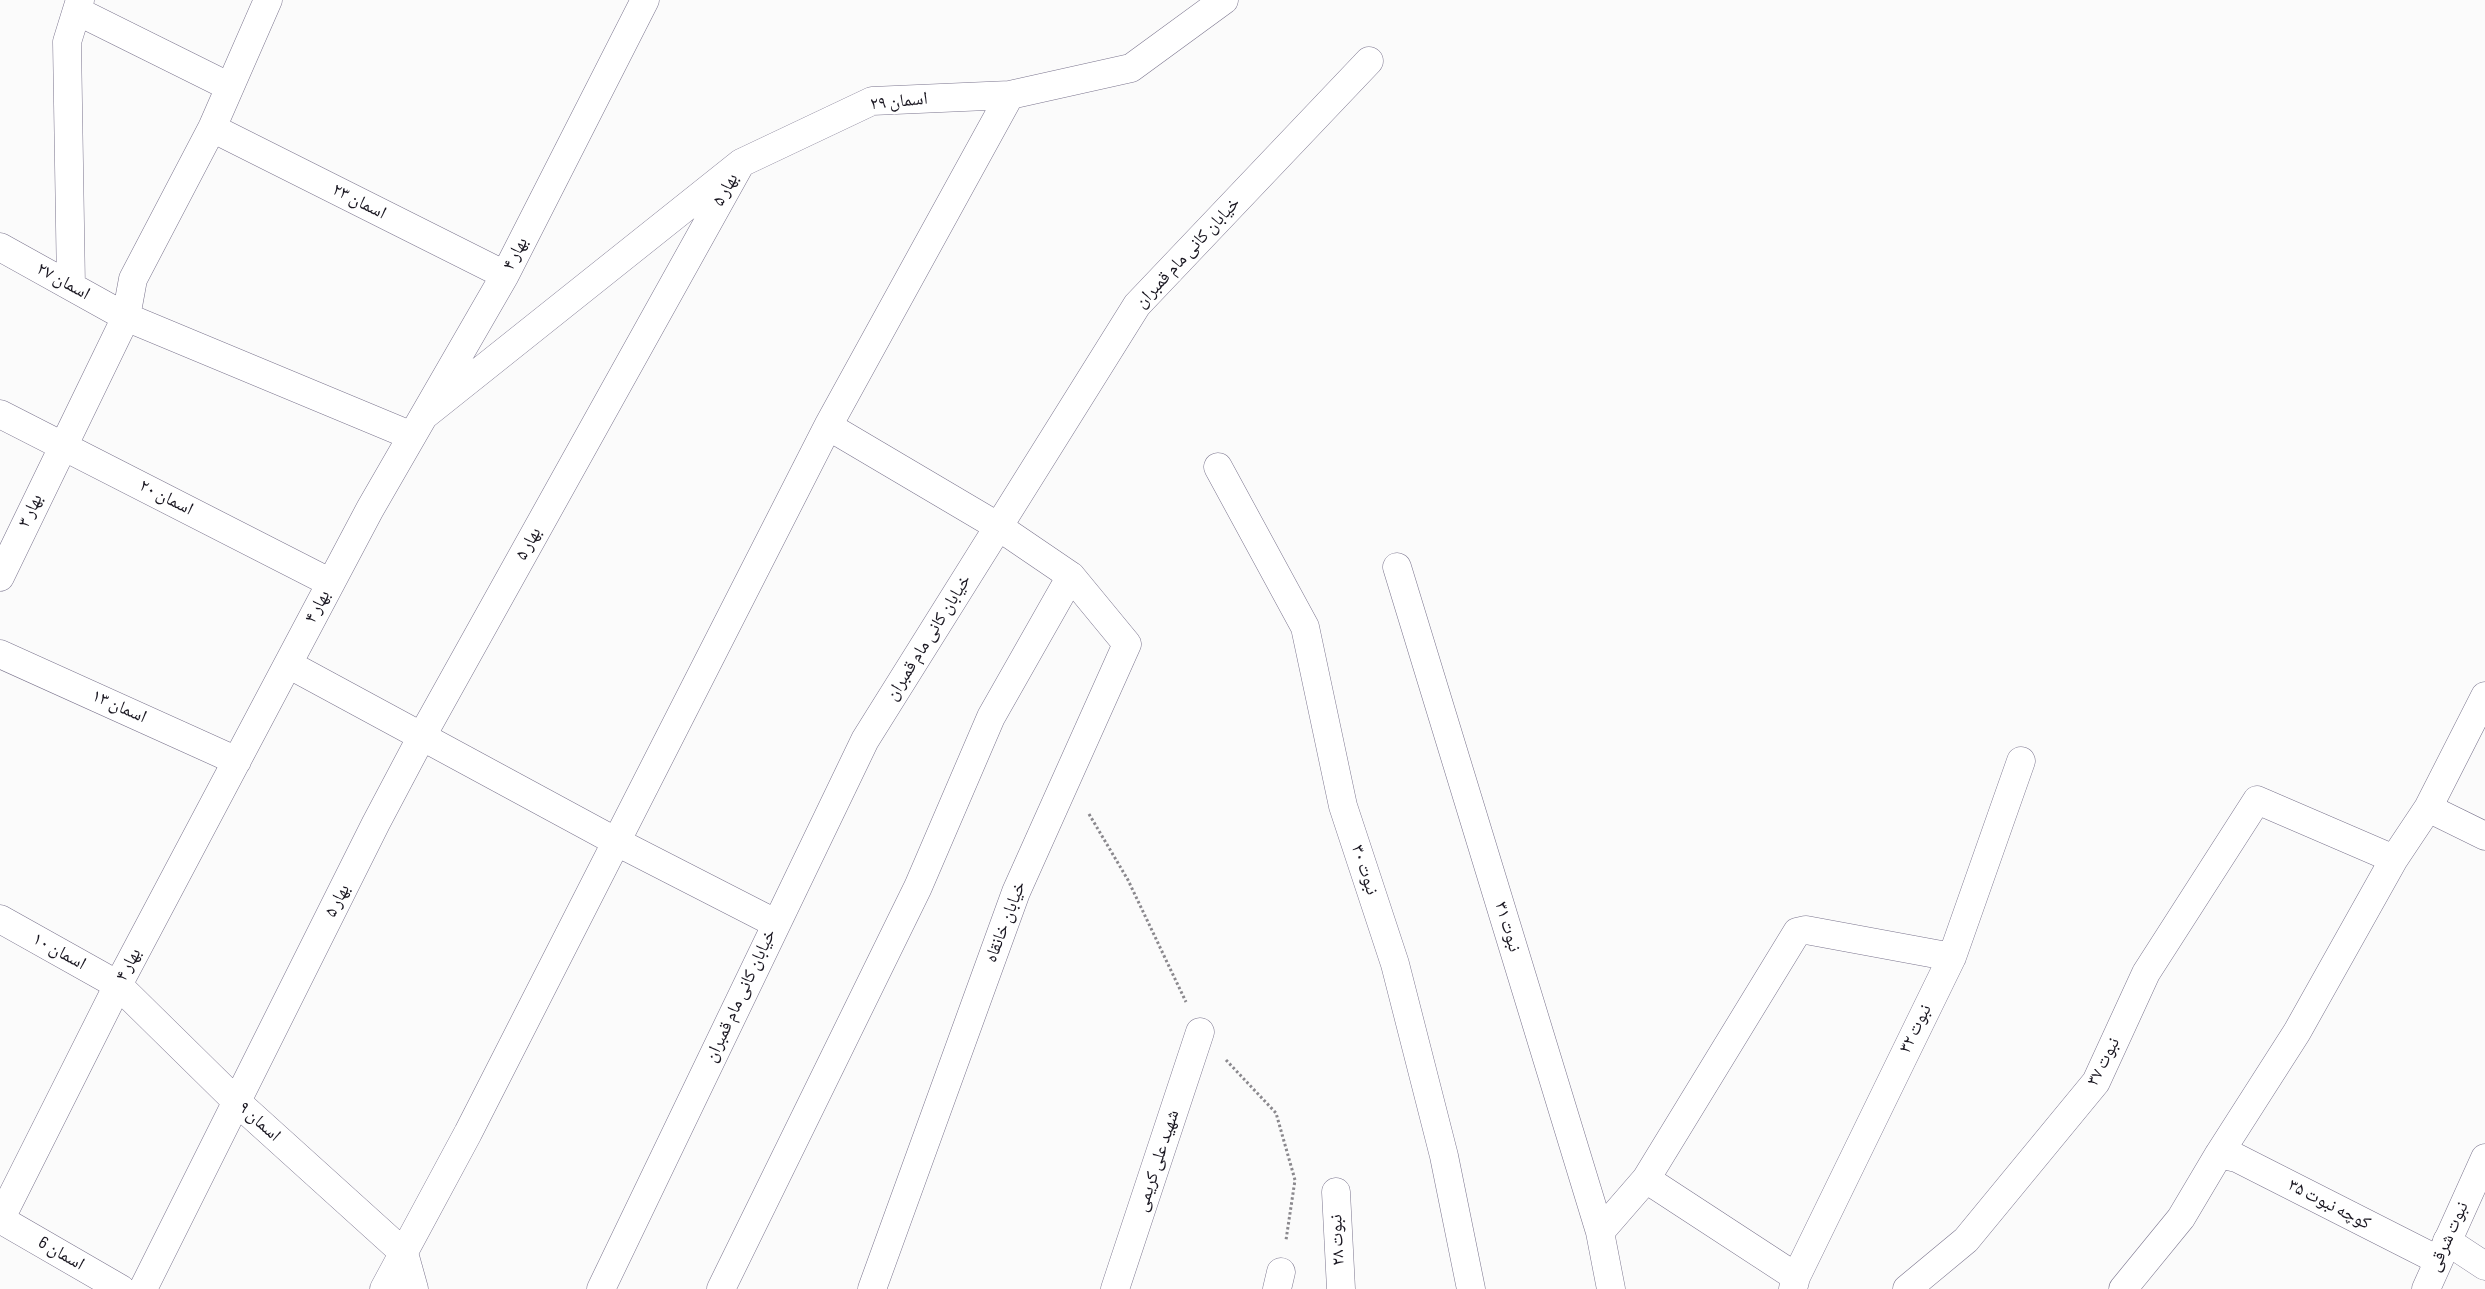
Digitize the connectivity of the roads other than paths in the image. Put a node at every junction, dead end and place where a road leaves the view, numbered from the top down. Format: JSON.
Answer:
{"nodes":[{"id":1,"x":268,"y":0,"type":"edge"},
{"id":2,"x":645,"y":0,"type":"edge"},
{"id":3,"x":1224,"y":0,"type":"edge"},
{"id":4,"x":78,"y":6,"type":"edge"},
{"id":5,"x":1369,"y":61,"type":"dead end"},
{"id":6,"x":230,"y":87,"type":"junction"},
{"id":7,"x":1010,"y":95,"type":"junction"},
{"id":8,"x":212,"y":128,"type":"junction"},
{"id":9,"x":741,"y":163,"type":"junction"},
{"id":10,"x":0,"y":247,"type":"edge"},
{"id":11,"x":505,"y":276,"type":"junction"},
{"id":12,"x":71,"y":286,"type":"junction"},
{"id":13,"x":126,"y":316,"type":"junction"},
{"id":14,"x":0,"y":414,"type":"edge"},
{"id":15,"x":419,"y":425,"type":"junction"},
{"id":16,"x":828,"y":426,"type":"junction"},
{"id":17,"x":62,"y":444,"type":"junction"},
{"id":18,"x":1218,"y":467,"type":"dead end"},
{"id":19,"x":999,"y":526,"type":"junction"},
{"id":20,"x":1397,"y":567,"type":"dead end"},
{"id":21,"x":1070,"y":576,"type":"junction"},
{"id":22,"x":0,"y":577,"type":"edge"},
{"id":23,"x":331,"y":583,"type":"junction"},
{"id":24,"x":0,"y":654,"type":"edge"},
{"id":25,"x":288,"y":664,"type":"junction"},
{"id":26,"x":2485,"y":696,"type":"edge"},
{"id":27,"x":422,"y":736,"type":"junction"},
{"id":28,"x":237,"y":761,"type":"junction"},
{"id":29,"x":2021,"y":761,"type":"dead end"},
{"id":30,"x":2428,"y":808,"type":"junction"},
{"id":31,"x":2485,"y":836,"type":"edge"},
{"id":32,"x":615,"y":841,"type":"junction"},
{"id":33,"x":2394,"y":859,"type":"junction"},
{"id":34,"x":0,"y":919,"type":"edge"},
{"id":35,"x":775,"y":923,"type":"junction"},
{"id":36,"x":1952,"y":957,"type":"junction"},
{"id":37,"x":118,"y":985,"type":"junction"},
{"id":38,"x":1200,"y":1032,"type":"dead end"},
{"id":39,"x":237,"y":1102,"type":"junction"},
{"id":40,"x":2219,"y":1154,"type":"junction"},
{"id":41,"x":2485,"y":1158,"type":"edge"},
{"id":42,"x":1646,"y":1179,"type":"junction"},
{"id":43,"x":1336,"y":1192,"type":"dead end"},
{"id":44,"x":0,"y":1219,"type":"edge"},
{"id":45,"x":1600,"y":1232,"type":"junction"},
{"id":46,"x":2443,"y":1251,"type":"junction"},
{"id":47,"x":404,"y":1253,"type":"junction"},
{"id":48,"x":2485,"y":1266,"type":"edge"},
{"id":49,"x":1795,"y":1283,"type":"edge"},
{"id":50,"x":121,"y":1289,"type":"edge"},
{"id":51,"x":143,"y":1289,"type":"edge"},
{"id":52,"x":384,"y":1289,"type":"edge"},
{"id":53,"x":414,"y":1289,"type":"edge"},
{"id":54,"x":601,"y":1289,"type":"edge"},
{"id":55,"x":721,"y":1289,"type":"edge"},
{"id":56,"x":872,"y":1289,"type":"edge"},
{"id":57,"x":1115,"y":1289,"type":"edge"},
{"id":58,"x":1341,"y":1289,"type":"edge"},
{"id":59,"x":1471,"y":1289,"type":"edge"},
{"id":60,"x":1612,"y":1289,"type":"edge"},
{"id":61,"x":1906,"y":1289,"type":"edge"},
{"id":62,"x":2123,"y":1289,"type":"edge"},
{"id":63,"x":2426,"y":1289,"type":"edge"}],
"edges":[{"from":1,"to":6,"type":"street","name":"بهار ۳"},
{"from":2,"to":11,"type":"street","name":"بهار ۴"},
{"from":3,"to":7,"type":"street","name":"اسمان ۲۹"},
{"from":4,"to":6,"type":"street"},
{"from":4,"to":12,"type":"street"},
{"from":5,"to":19,"type":"street","name":"خیابان کانی مام قمبران"},
{"from":6,"to":8,"type":"street","name":"بهار ۳"},
{"from":7,"to":9,"type":"street","name":"اسمان ۲۹"},
{"from":7,"to":16,"type":"street"},
{"from":8,"to":11,"type":"street","name":"اسمان ۲۳"},
{"from":8,"to":13,"type":"street","name":"بهار ۳"},
{"from":9,"to":15,"type":"street","name":"بهار ۵"},
{"from":9,"to":27,"type":"street","name":"بهار ۵"},
{"from":10,"to":12,"type":"street","name":"اسمان ۲۷"},
{"from":11,"to":15,"type":"street","name":"بهار ۴"},
{"from":12,"to":13,"type":"street","name":"اسمان ۲۷"},
{"from":13,"to":15,"type":"street","name":"اسمان ۲۷"},
{"from":13,"to":17,"type":"street","name":"بهار ۳"},
{"from":14,"to":17,"type":"street","name":"اسمان ۲۰"},
{"from":15,"to":23,"type":"street","name":"بهار ۴"},
{"from":16,"to":19,"type":"street"},
{"from":16,"to":32,"type":"street"},
{"from":17,"to":22,"type":"street","name":"بهار ۳"},
{"from":17,"to":23,"type":"street","name":"اسمان ۲۰"},
{"from":18,"to":59,"type":"street","name":"نبوت ۳۰"},
{"from":19,"to":21,"type":"street"},
{"from":19,"to":35,"type":"street","name":"خیابان کانی مام قمبران"},
{"from":20,"to":45,"type":"street","name":"نبوت ۳۱"},
{"from":21,"to":55,"type":"street"},
{"from":21,"to":56,"type":"street","name":"خیابان خانقاه"},
{"from":23,"to":25,"type":"street","name":"بهار ۴"},
{"from":24,"to":28,"type":"street","name":"اسمان ۱۳"},
{"from":25,"to":27,"type":"street"},
{"from":25,"to":28,"type":"street","name":"بهار ۴"},
{"from":26,"to":30,"type":"street"},
{"from":27,"to":32,"type":"street"},
{"from":27,"to":39,"type":"street","name":"بهار ۵"},
{"from":28,"to":37,"type":"street","name":"بهار ۴"},
{"from":29,"to":36,"type":"street","name":"نبوت ۳۲"},
{"from":30,"to":31,"type":"street"},
{"from":30,"to":33,"type":"street"},
{"from":32,"to":35,"type":"street"},
{"from":32,"to":47,"type":"street"},
{"from":33,"to":40,"type":"street"},
{"from":33,"to":61,"type":"street","name":"نبوت ۳۷"},
{"from":34,"to":37,"type":"street","name":"اسمان ۱۰"},
{"from":35,"to":54,"type":"street","name":"خیابان کانی مام قمبران"},
{"from":36,"to":42,"type":"street"},
{"from":36,"to":49,"type":"street","name":"نبوت ۳۲"},
{"from":37,"to":39,"type":"street","name":"اسمان ۹"},
{"from":37,"to":44,"type":"street","name":"بهار ۴"},
{"from":38,"to":57,"type":"street","name":"شهید علی کریمی"},
{"from":39,"to":47,"type":"street","name":"اسمان ۹"},
{"from":39,"to":51,"type":"street","name":"بهار ۵"},
{"from":40,"to":46,"type":"street","name":"کوچه نبوت ۳۵"},
{"from":40,"to":62,"type":"street"},
{"from":41,"to":46,"type":"street","name":"نبوت شرقی"},
{"from":42,"to":45,"type":"street"},
{"from":42,"to":49,"type":"street"},
{"from":43,"to":58,"type":"street","name":"نبوت ۲۸"},
{"from":44,"to":50,"type":"street","name":"اسمان 6"},
{"from":45,"to":60,"type":"street","name":"نبوت ۳۱"},
{"from":46,"to":48,"type":"street","name":"کوچه نبوت ۳۵"},
{"from":46,"to":63,"type":"street","name":"نبوت شرقی"},
{"from":47,"to":52,"type":"street"},
{"from":47,"to":53,"type":"street"}]}
